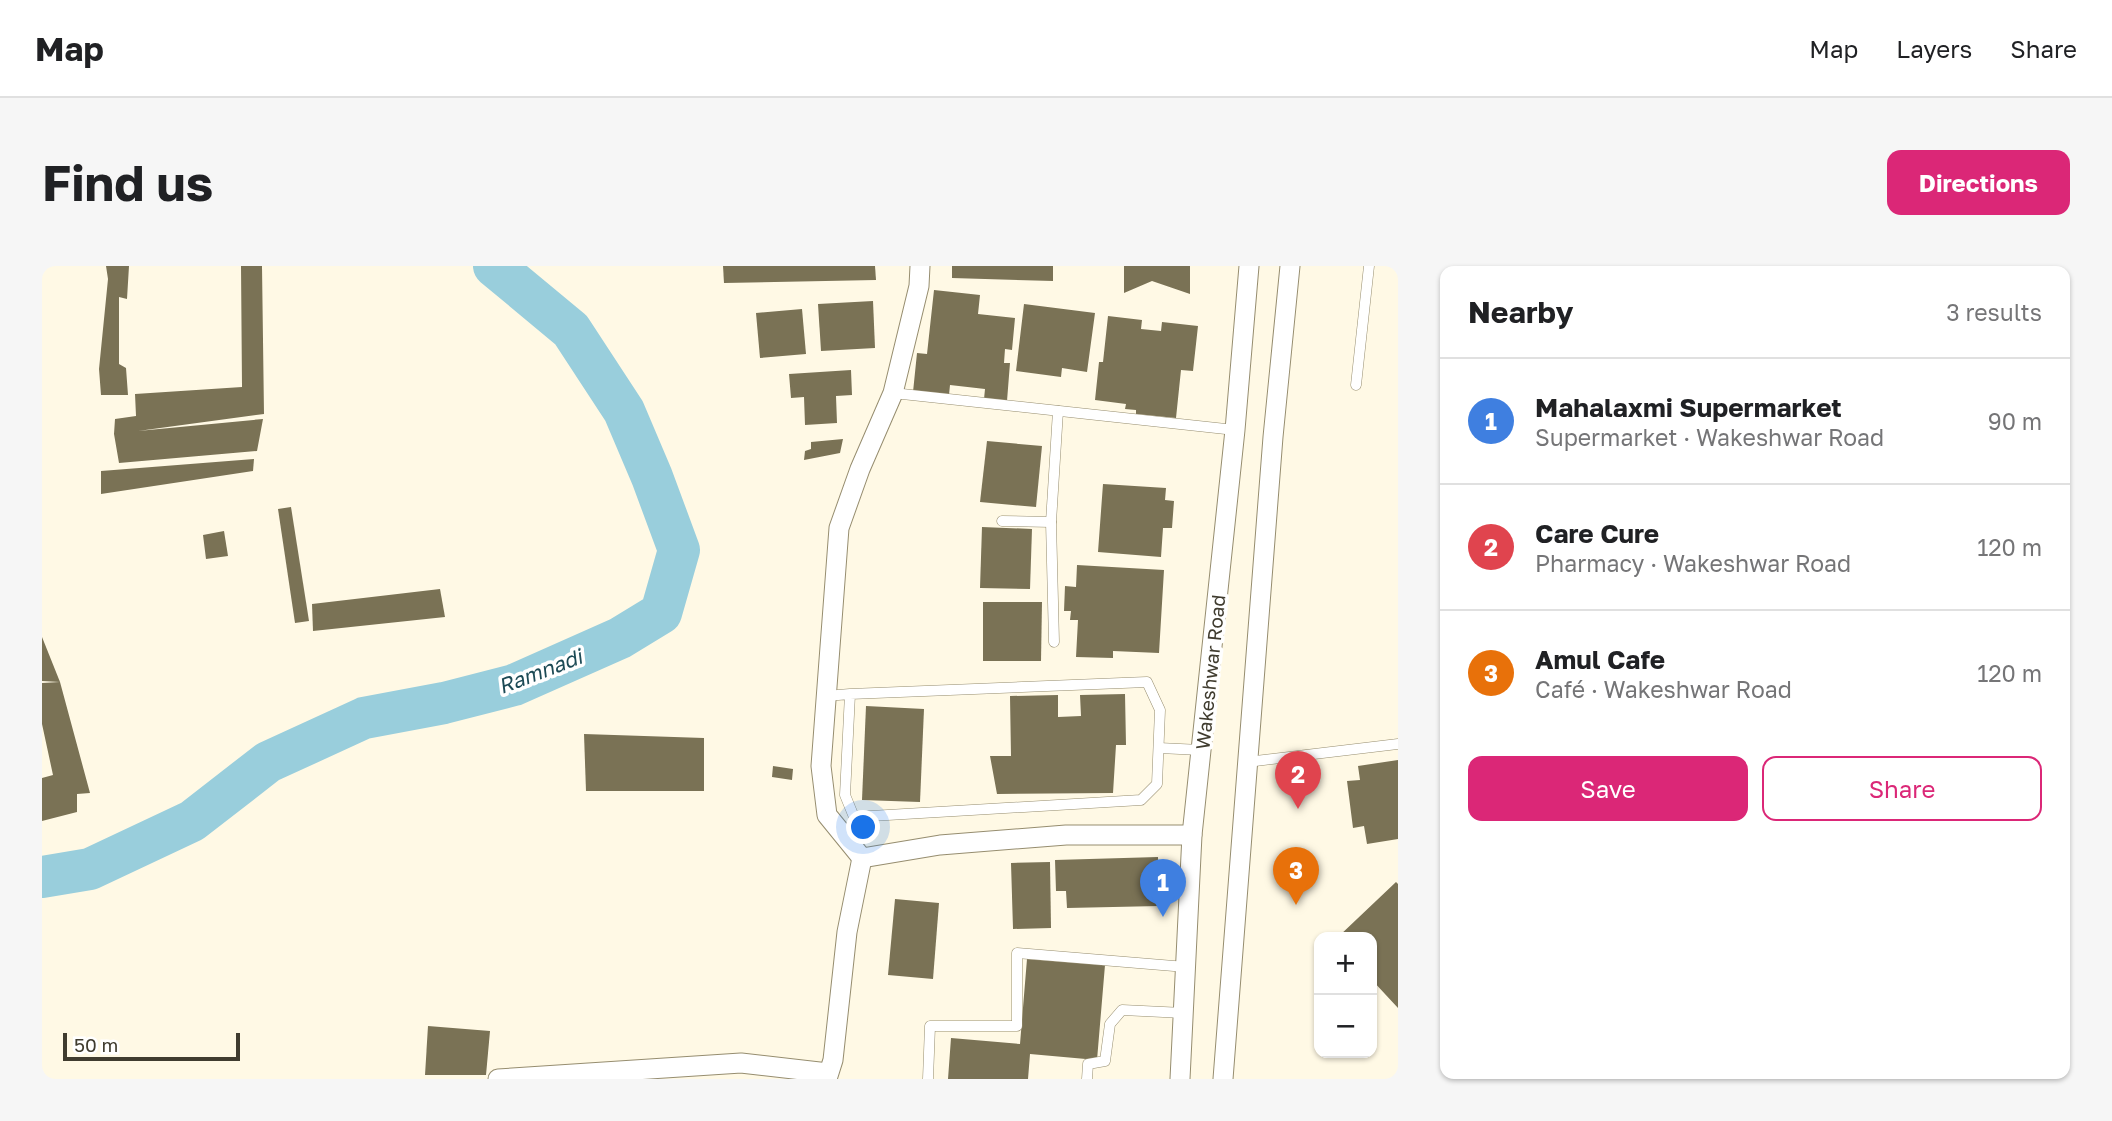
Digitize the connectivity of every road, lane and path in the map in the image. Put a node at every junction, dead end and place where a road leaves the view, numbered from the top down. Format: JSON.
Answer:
{"nodes":[{"id":1,"x":920,"y":266,"type":"edge"},
{"id":2,"x":1249,"y":266,"type":"edge"},
{"id":3,"x":1290,"y":266,"type":"edge"},
{"id":4,"x":1369,"y":266,"type":"edge"},
{"id":5,"x":1356,"y":385,"type":"dead end"},
{"id":6,"x":893,"y":393,"type":"junction"},
{"id":7,"x":1058,"y":411,"type":"junction"},
{"id":8,"x":1235,"y":430,"type":"junction"},
{"id":9,"x":1002,"y":522,"type":"dead end"},
{"id":10,"x":1051,"y":522,"type":"junction"},
{"id":11,"x":1054,"y":642,"type":"dead end"},
{"id":12,"x":850,"y":694,"type":"junction"},
{"id":13,"x":826,"y":696,"type":"junction"},
{"id":14,"x":1398,"y":744,"type":"edge"},
{"id":15,"x":1159,"y":748,"type":"junction"},
{"id":16,"x":1201,"y":750,"type":"junction"},
{"id":17,"x":1247,"y":762,"type":"junction"},
{"id":18,"x":1192,"y":835,"type":"junction"},
{"id":19,"x":862,"y":858,"type":"junction"},
{"id":20,"x":1186,"y":967,"type":"junction"},
{"id":21,"x":1184,"y":1013,"type":"junction"},
{"id":22,"x":828,"y":1076,"type":"edge"},
{"id":23,"x":498,"y":1079,"type":"edge"},
{"id":24,"x":928,"y":1079,"type":"edge"},
{"id":25,"x":1087,"y":1079,"type":"edge"},
{"id":26,"x":1180,"y":1079,"type":"edge"},
{"id":27,"x":1223,"y":1079,"type":"edge"}],
"edges":[{"from":1,"to":6,"type":"street"},
{"from":2,"to":8,"type":"street","name":"Wakeshwar Road"},
{"from":3,"to":17,"type":"street"},
{"from":4,"to":5,"type":"lane"},
{"from":6,"to":7,"type":"lane"},
{"from":6,"to":13,"type":"street"},
{"from":7,"to":8,"type":"lane"},
{"from":7,"to":10,"type":"lane"},
{"from":8,"to":16,"type":"street","name":"Wakeshwar Road"},
{"from":9,"to":10,"type":"lane"},
{"from":10,"to":11,"type":"lane"},
{"from":12,"to":13,"type":"lane"},
{"from":12,"to":15,"type":"lane"},
{"from":12,"to":15,"type":"lane"},
{"from":13,"to":19,"type":"street"},
{"from":14,"to":17,"type":"lane"},
{"from":15,"to":16,"type":"lane"},
{"from":16,"to":18,"type":"street","name":"Wakeshwar Road"},
{"from":17,"to":27,"type":"street"},
{"from":18,"to":19,"type":"street"},
{"from":18,"to":20,"type":"street","name":"Wakeshwar Road"},
{"from":19,"to":22,"type":"street"},
{"from":20,"to":21,"type":"street","name":"Wakeshwar Road"},
{"from":20,"to":24,"type":"lane"},
{"from":21,"to":25,"type":"lane"},
{"from":21,"to":26,"type":"street","name":"Wakeshwar Road"},
{"from":22,"to":23,"type":"street"}]}
